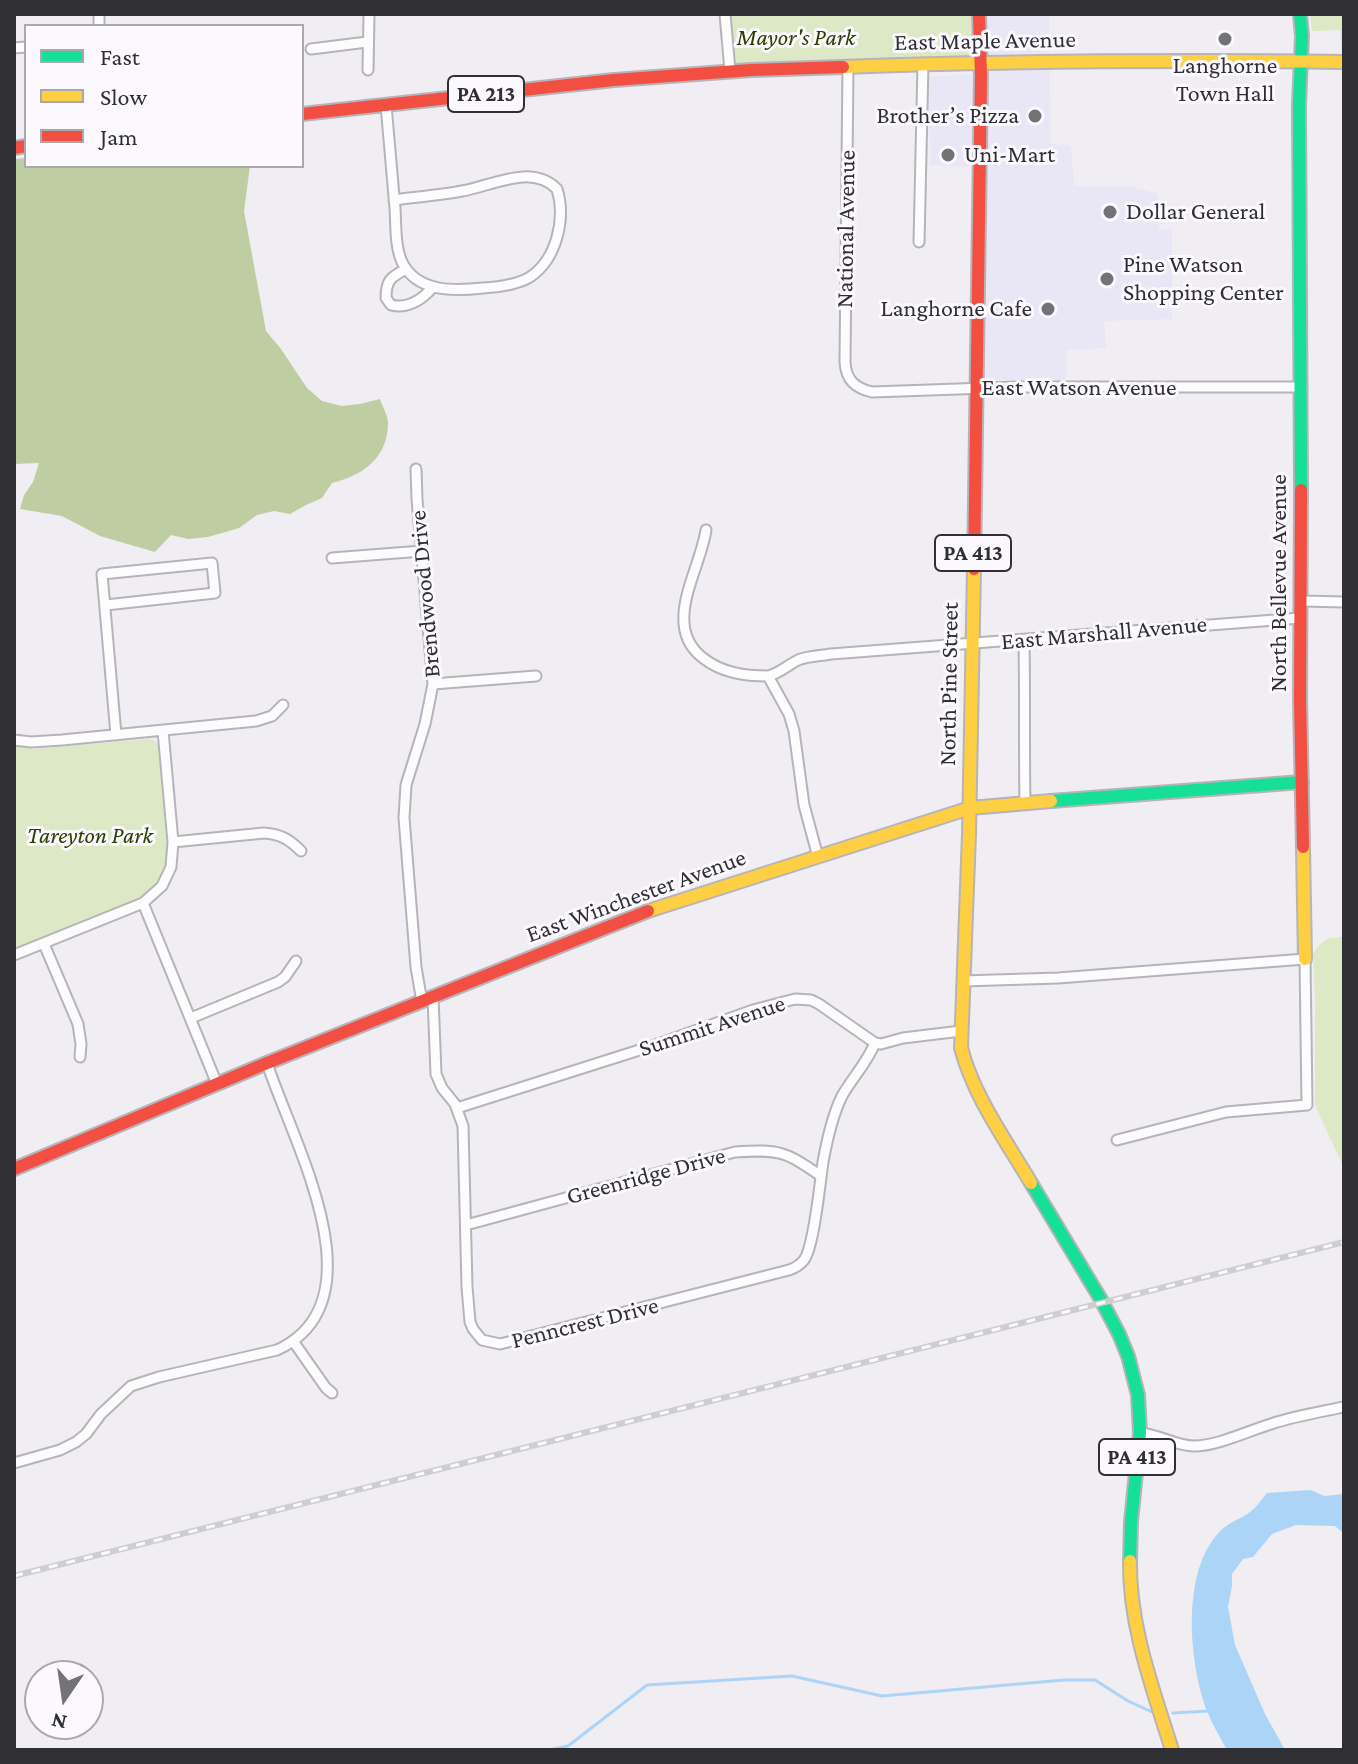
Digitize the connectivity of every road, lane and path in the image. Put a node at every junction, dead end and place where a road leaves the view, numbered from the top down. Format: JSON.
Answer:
{"nodes":[{"id":1,"x":369,"y":14,"type":"edge"},
{"id":2,"x":725,"y":14,"type":"edge"},
{"id":3,"x":979,"y":14,"type":"edge"},
{"id":4,"x":1300,"y":14,"type":"edge"},
{"id":5,"x":367,"y":42,"type":"junction"},
{"id":6,"x":311,"y":49,"type":"dead end"},
{"id":7,"x":981,"y":62,"type":"junction"},
{"id":8,"x":1302,"y":62,"type":"junction"},
{"id":9,"x":1344,"y":62,"type":"edge"},
{"id":10,"x":923,"y":64,"type":"junction"},
{"id":11,"x":848,"y":66,"type":"junction"},
{"id":12,"x":368,"y":70,"type":"dead end"},
{"id":13,"x":730,"y":71,"type":"junction"},
{"id":14,"x":386,"y":105,"type":"junction"},
{"id":15,"x":304,"y":114,"type":"edge"},
{"id":16,"x":394,"y":200,"type":"junction"},
{"id":17,"x":919,"y":242,"type":"dead end"},
{"id":18,"x":406,"y":269,"type":"junction"},
{"id":19,"x":433,"y":287,"type":"junction"},
{"id":20,"x":856,"y":387,"type":"joint"},
{"id":21,"x":976,"y":387,"type":"junction"},
{"id":22,"x":1302,"y":387,"type":"junction"},
{"id":23,"x":416,"y":469,"type":"dead end"},
{"id":24,"x":706,"y":530,"type":"dead end"},
{"id":25,"x":422,"y":551,"type":"junction"},
{"id":26,"x":332,"y":558,"type":"dead end"},
{"id":27,"x":1302,"y":601,"type":"junction"},
{"id":28,"x":1344,"y":602,"type":"edge"},
{"id":29,"x":106,"y":605,"type":"junction"},
{"id":30,"x":1301,"y":618,"type":"junction"},
{"id":31,"x":1024,"y":641,"type":"junction"},
{"id":32,"x":972,"y":644,"type":"junction"},
{"id":33,"x":536,"y":676,"type":"dead end"},
{"id":34,"x":768,"y":676,"type":"junction"},
{"id":35,"x":433,"y":684,"type":"junction"},
{"id":36,"x":283,"y":705,"type":"dead end"},
{"id":37,"x":163,"y":731,"type":"junction"},
{"id":38,"x":116,"y":735,"type":"junction"},
{"id":39,"x":14,"y":740,"type":"edge"},
{"id":40,"x":1302,"y":782,"type":"junction"},
{"id":41,"x":1025,"y":803,"type":"junction"},
{"id":42,"x":970,"y":808,"type":"junction"},
{"id":43,"x":173,"y":842,"type":"junction"},
{"id":44,"x":301,"y":851,"type":"dead end"},
{"id":45,"x":818,"y":857,"type":"junction"},
{"id":46,"x":143,"y":903,"type":"junction"},
{"id":47,"x":44,"y":944,"type":"junction"},
{"id":48,"x":14,"y":955,"type":"edge"},
{"id":49,"x":1305,"y":959,"type":"junction"},
{"id":50,"x":296,"y":961,"type":"dead end"},
{"id":51,"x":963,"y":981,"type":"junction"},
{"id":52,"x":428,"y":999,"type":"junction"},
{"id":53,"x":191,"y":1018,"type":"junction"},
{"id":54,"x":961,"y":1031,"type":"junction"},
{"id":55,"x":875,"y":1043,"type":"junction"},
{"id":56,"x":80,"y":1057,"type":"dead end"},
{"id":57,"x":267,"y":1063,"type":"junction"},
{"id":58,"x":217,"y":1084,"type":"junction"},
{"id":59,"x":457,"y":1108,"type":"junction"},
{"id":60,"x":1117,"y":1140,"type":"dead end"},
{"id":61,"x":14,"y":1169,"type":"edge"},
{"id":62,"x":821,"y":1176,"type":"junction"},
{"id":63,"x":466,"y":1225,"type":"junction"},
{"id":64,"x":293,"y":1341,"type":"junction"},
{"id":65,"x":332,"y":1393,"type":"dead end"},
{"id":66,"x":1344,"y":1407,"type":"edge"},
{"id":67,"x":1140,"y":1433,"type":"junction"},
{"id":68,"x":14,"y":1463,"type":"edge"},
{"id":69,"x":1156,"y":1697,"type":"junction"},
{"id":70,"x":1172,"y":1750,"type":"edge"},
{"id":71,"x":1183,"y":1750,"type":"edge"}],
"edges":[{"from":1,"to":5,"type":"street"},
{"from":2,"to":13,"type":"street"},
{"from":3,"to":7,"type":"main road","number":"PA 413"},
{"from":4,"to":8,"type":"main road","name":"North Bellevue Avenue"},
{"from":5,"to":6,"type":"street"},
{"from":5,"to":12,"type":"street"},
{"from":7,"to":8,"type":"main road","name":"East Maple Avenue","number":"PA 213"},
{"from":7,"to":10,"type":"main road","name":"East Maple Avenue","number":"PA 213"},
{"from":7,"to":21,"type":"main road","name":"North Pine Street","number":"PA 413"},
{"from":8,"to":9,"type":"main road","number":"PA 213"},
{"from":8,"to":22,"type":"main road","name":"North Bellevue Avenue"},
{"from":10,"to":11,"type":"main road","name":"East Maple Avenue","number":"PA 213"},
{"from":10,"to":17,"type":"street"},
{"from":11,"to":13,"type":"main road","name":"East Maple Avenue","number":"PA 213"},
{"from":11,"to":20,"type":"street","name":"National Avenue"},
{"from":13,"to":14,"type":"main road","name":"East Maple Avenue","number":"PA 213"},
{"from":14,"to":15,"type":"main road","number":"PA 213"},
{"from":14,"to":16,"type":"street"},
{"from":16,"to":18,"type":"street"},
{"from":16,"to":19,"type":"street"},
{"from":18,"to":19,"type":"street"},
{"from":18,"to":19,"type":"street"},
{"from":20,"to":21,"type":"street","name":"East Watson Avenue"},
{"from":21,"to":22,"type":"street","name":"East Watson Avenue"},
{"from":21,"to":32,"type":"main road","name":"North Pine Street","number":"PA 413"},
{"from":22,"to":27,"type":"main road","name":"North Bellevue Avenue"},
{"from":23,"to":25,"type":"street","name":"Brendwood Drive"},
{"from":24,"to":34,"type":"street"},
{"from":25,"to":26,"type":"street"},
{"from":25,"to":35,"type":"street","name":"Brendwood Drive"},
{"from":27,"to":28,"type":"street"},
{"from":27,"to":30,"type":"main road","name":"North Bellevue Avenue"},
{"from":29,"to":29,"type":"street"},
{"from":29,"to":38,"type":"street"},
{"from":30,"to":31,"type":"street","name":"East Marshall Avenue"},
{"from":30,"to":40,"type":"main road","name":"North Bellevue Avenue"},
{"from":31,"to":32,"type":"street","name":"East Marshall Avenue"},
{"from":31,"to":41,"type":"street"},
{"from":32,"to":34,"type":"street","name":"East Marshall Avenue"},
{"from":32,"to":42,"type":"main road","name":"North Pine Street","number":"PA 413"},
{"from":33,"to":35,"type":"street"},
{"from":34,"to":45,"type":"street"},
{"from":35,"to":52,"type":"street","name":"Brendwood Drive"},
{"from":36,"to":37,"type":"street"},
{"from":37,"to":38,"type":"street"},
{"from":37,"to":43,"type":"street"},
{"from":38,"to":39,"type":"street"},
{"from":40,"to":41,"type":"main road","name":"East Winchester Avenue"},
{"from":40,"to":49,"type":"main road","name":"North Bellevue Avenue"},
{"from":41,"to":42,"type":"main road","name":"East Winchester Avenue"},
{"from":42,"to":45,"type":"main road","name":"East Winchester Avenue"},
{"from":42,"to":51,"type":"main road","name":"North Pine Street","number":"PA 413"},
{"from":43,"to":44,"type":"street"},
{"from":43,"to":46,"type":"street"},
{"from":45,"to":52,"type":"main road","name":"East Winchester Avenue"},
{"from":46,"to":47,"type":"street"},
{"from":46,"to":53,"type":"street"},
{"from":47,"to":48,"type":"street"},
{"from":47,"to":56,"type":"street"},
{"from":49,"to":51,"type":"street"},
{"from":49,"to":60,"type":"street","name":"North Bellevue Avenue"},
{"from":50,"to":53,"type":"street"},
{"from":51,"to":54,"type":"main road","name":"North Pine Street","number":"PA 413"},
{"from":52,"to":57,"type":"main road","name":"East Winchester Avenue"},
{"from":52,"to":59,"type":"street","name":"Penncrest Drive"},
{"from":53,"to":58,"type":"street"},
{"from":54,"to":55,"type":"street"},
{"from":54,"to":67,"type":"main road","name":"North Pine Street","number":"PA 413"},
{"from":55,"to":59,"type":"street","name":"Summit Avenue"},
{"from":55,"to":62,"type":"street","name":"Penncrest Drive"},
{"from":57,"to":58,"type":"main road","name":"East Winchester Avenue"},
{"from":57,"to":64,"type":"street"},
{"from":58,"to":61,"type":"main road","name":"East Winchester Avenue"},
{"from":59,"to":63,"type":"street","name":"Penncrest Drive"},
{"from":62,"to":63,"type":"street","name":"Greenridge Drive"},
{"from":62,"to":63,"type":"street","name":"Penncrest Drive"},
{"from":64,"to":65,"type":"street"},
{"from":64,"to":68,"type":"street"},
{"from":66,"to":67,"type":"street"},
{"from":67,"to":69,"type":"main road","number":"PA 413"},
{"from":69,"to":70,"type":"main road","number":"PA 413"},
{"from":69,"to":71,"type":"main road","number":"PA 413"}]}
